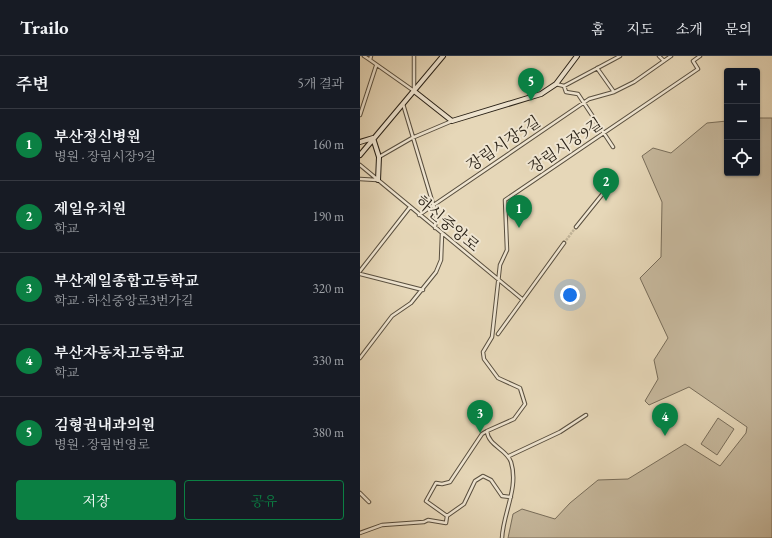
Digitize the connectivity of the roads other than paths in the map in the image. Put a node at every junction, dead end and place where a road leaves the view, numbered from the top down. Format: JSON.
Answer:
{"nodes":[{"id":1,"x":364,"y":56,"type":"edge"},
{"id":2,"x":371,"y":56,"type":"edge"},
{"id":3,"x":414,"y":56,"type":"edge"},
{"id":4,"x":443,"y":56,"type":"edge"},
{"id":5,"x":577,"y":56,"type":"edge"},
{"id":6,"x":620,"y":56,"type":"edge"},
{"id":7,"x":659,"y":56,"type":"edge"},
{"id":8,"x":671,"y":56,"type":"edge"},
{"id":9,"x":700,"y":56,"type":"edge"},
{"id":10,"x":370,"y":60,"type":"junction"},
{"id":11,"x":664,"y":61,"type":"junction"},
{"id":12,"x":376,"y":66,"type":"junction"},
{"id":13,"x":597,"y":68,"type":"junction"},
{"id":14,"x":556,"y":84,"type":"junction"},
{"id":15,"x":564,"y":86,"type":"junction"},
{"id":16,"x":414,"y":92,"type":"junction"},
{"id":17,"x":614,"y":92,"type":"junction"},
{"id":18,"x":583,"y":103,"type":"junction"},
{"id":19,"x":403,"y":104,"type":"junction"},
{"id":20,"x":360,"y":115,"type":"edge"},
{"id":21,"x":452,"y":121,"type":"junction"},
{"id":22,"x":604,"y":133,"type":"junction"},
{"id":23,"x":374,"y":138,"type":"junction"},
{"id":24,"x":412,"y":138,"type":"junction"},
{"id":25,"x":360,"y":142,"type":"edge"},
{"id":26,"x":613,"y":147,"type":"dead end"},
{"id":27,"x":360,"y":155,"type":"edge"},
{"id":28,"x":379,"y":157,"type":"junction"},
{"id":29,"x":360,"y":165,"type":"edge"},
{"id":30,"x":360,"y":179,"type":"edge"},
{"id":31,"x":378,"y":180,"type":"junction"},
{"id":32,"x":605,"y":191,"type":"dead end"},
{"id":33,"x":432,"y":205,"type":"junction"},
{"id":34,"x":410,"y":207,"type":"junction"},
{"id":35,"x":419,"y":215,"type":"junction"},
{"id":36,"x":576,"y":227,"type":"tunnel mouth"},
{"id":37,"x":435,"y":229,"type":"junction"},
{"id":38,"x":442,"y":234,"type":"junction"},
{"id":39,"x":564,"y":243,"type":"tunnel mouth"},
{"id":40,"x":360,"y":272,"type":"edge"},
{"id":41,"x":498,"y":280,"type":"junction"},
{"id":42,"x":423,"y":290,"type":"junction"},
{"id":43,"x":522,"y":299,"type":"junction"},
{"id":44,"x":498,"y":334,"type":"dead end"},
{"id":45,"x":360,"y":358,"type":"edge"},
{"id":46,"x":586,"y":415,"type":"dead end"},
{"id":47,"x":487,"y":431,"type":"junction"},
{"id":48,"x":509,"y":456,"type":"junction"},
{"id":49,"x":360,"y":493,"type":"edge"},
{"id":50,"x":511,"y":498,"type":"junction"},
{"id":51,"x":369,"y":502,"type":"dead end"},
{"id":52,"x":447,"y":516,"type":"junction"},
{"id":53,"x":360,"y":533,"type":"edge"},
{"id":54,"x":502,"y":538,"type":"edge"}],
"edges":[{"from":1,"to":10,"type":"street"},
{"from":2,"to":10,"type":"street"},
{"from":3,"to":16,"type":"street"},
{"from":4,"to":16,"type":"street"},
{"from":5,"to":14,"type":"street"},
{"from":6,"to":13,"type":"street"},
{"from":7,"to":11,"type":"street"},
{"from":8,"to":11,"type":"street","name":"장림시장5길"},
{"from":9,"to":22,"type":"street","name":"장림시장9길"},
{"from":10,"to":12,"type":"street"},
{"from":11,"to":17,"type":"street","name":"장림시장5길"},
{"from":12,"to":16,"type":"street"},
{"from":12,"to":20,"type":"street"},
{"from":13,"to":15,"type":"street"},
{"from":13,"to":17,"type":"street"},
{"from":14,"to":15,"type":"street"},
{"from":14,"to":21,"type":"street"},
{"from":15,"to":18,"type":"street"},
{"from":16,"to":19,"type":"street"},
{"from":16,"to":21,"type":"street"},
{"from":17,"to":18,"type":"street","name":"장림시장5길"},
{"from":18,"to":22,"type":"street"},
{"from":18,"to":33,"type":"street","name":"장림시장5길"},
{"from":19,"to":23,"type":"street"},
{"from":19,"to":24,"type":"street"},
{"from":21,"to":24,"type":"street"},
{"from":22,"to":26,"type":"street"},
{"from":22,"to":41,"type":"street","name":"장림시장9길"},
{"from":23,"to":25,"type":"street"},
{"from":23,"to":27,"type":"street"},
{"from":23,"to":28,"type":"street"},
{"from":24,"to":28,"type":"street"},
{"from":24,"to":33,"type":"street"},
{"from":28,"to":31,"type":"street"},
{"from":29,"to":31,"type":"street","name":"하신중앙로"},
{"from":30,"to":31,"type":"street"},
{"from":31,"to":34,"type":"street","name":"하신중앙로"},
{"from":32,"to":36,"type":"street"},
{"from":33,"to":35,"type":"street","name":"장림시장5길"},
{"from":33,"to":37,"type":"street"},
{"from":34,"to":35,"type":"street","name":"하신중앙로"},
{"from":34,"to":40,"type":"street"},
{"from":35,"to":37,"type":"street","name":"하신중앙로"},
{"from":37,"to":38,"type":"street","name":"하신중앙로"},
{"from":38,"to":41,"type":"street","name":"하신중앙로"},
{"from":38,"to":42,"type":"street"},
{"from":39,"to":43,"type":"street"},
{"from":40,"to":42,"type":"street"},
{"from":41,"to":43,"type":"street","name":"하신중앙로"},
{"from":41,"to":47,"type":"street"},
{"from":42,"to":45,"type":"street"},
{"from":43,"to":44,"type":"street"},
{"from":46,"to":48,"type":"street"},
{"from":47,"to":48,"type":"street"},
{"from":47,"to":52,"type":"street"},
{"from":48,"to":50,"type":"street"},
{"from":49,"to":51,"type":"street"},
{"from":50,"to":52,"type":"street"},
{"from":50,"to":54,"type":"street"},
{"from":52,"to":53,"type":"street"}]}
